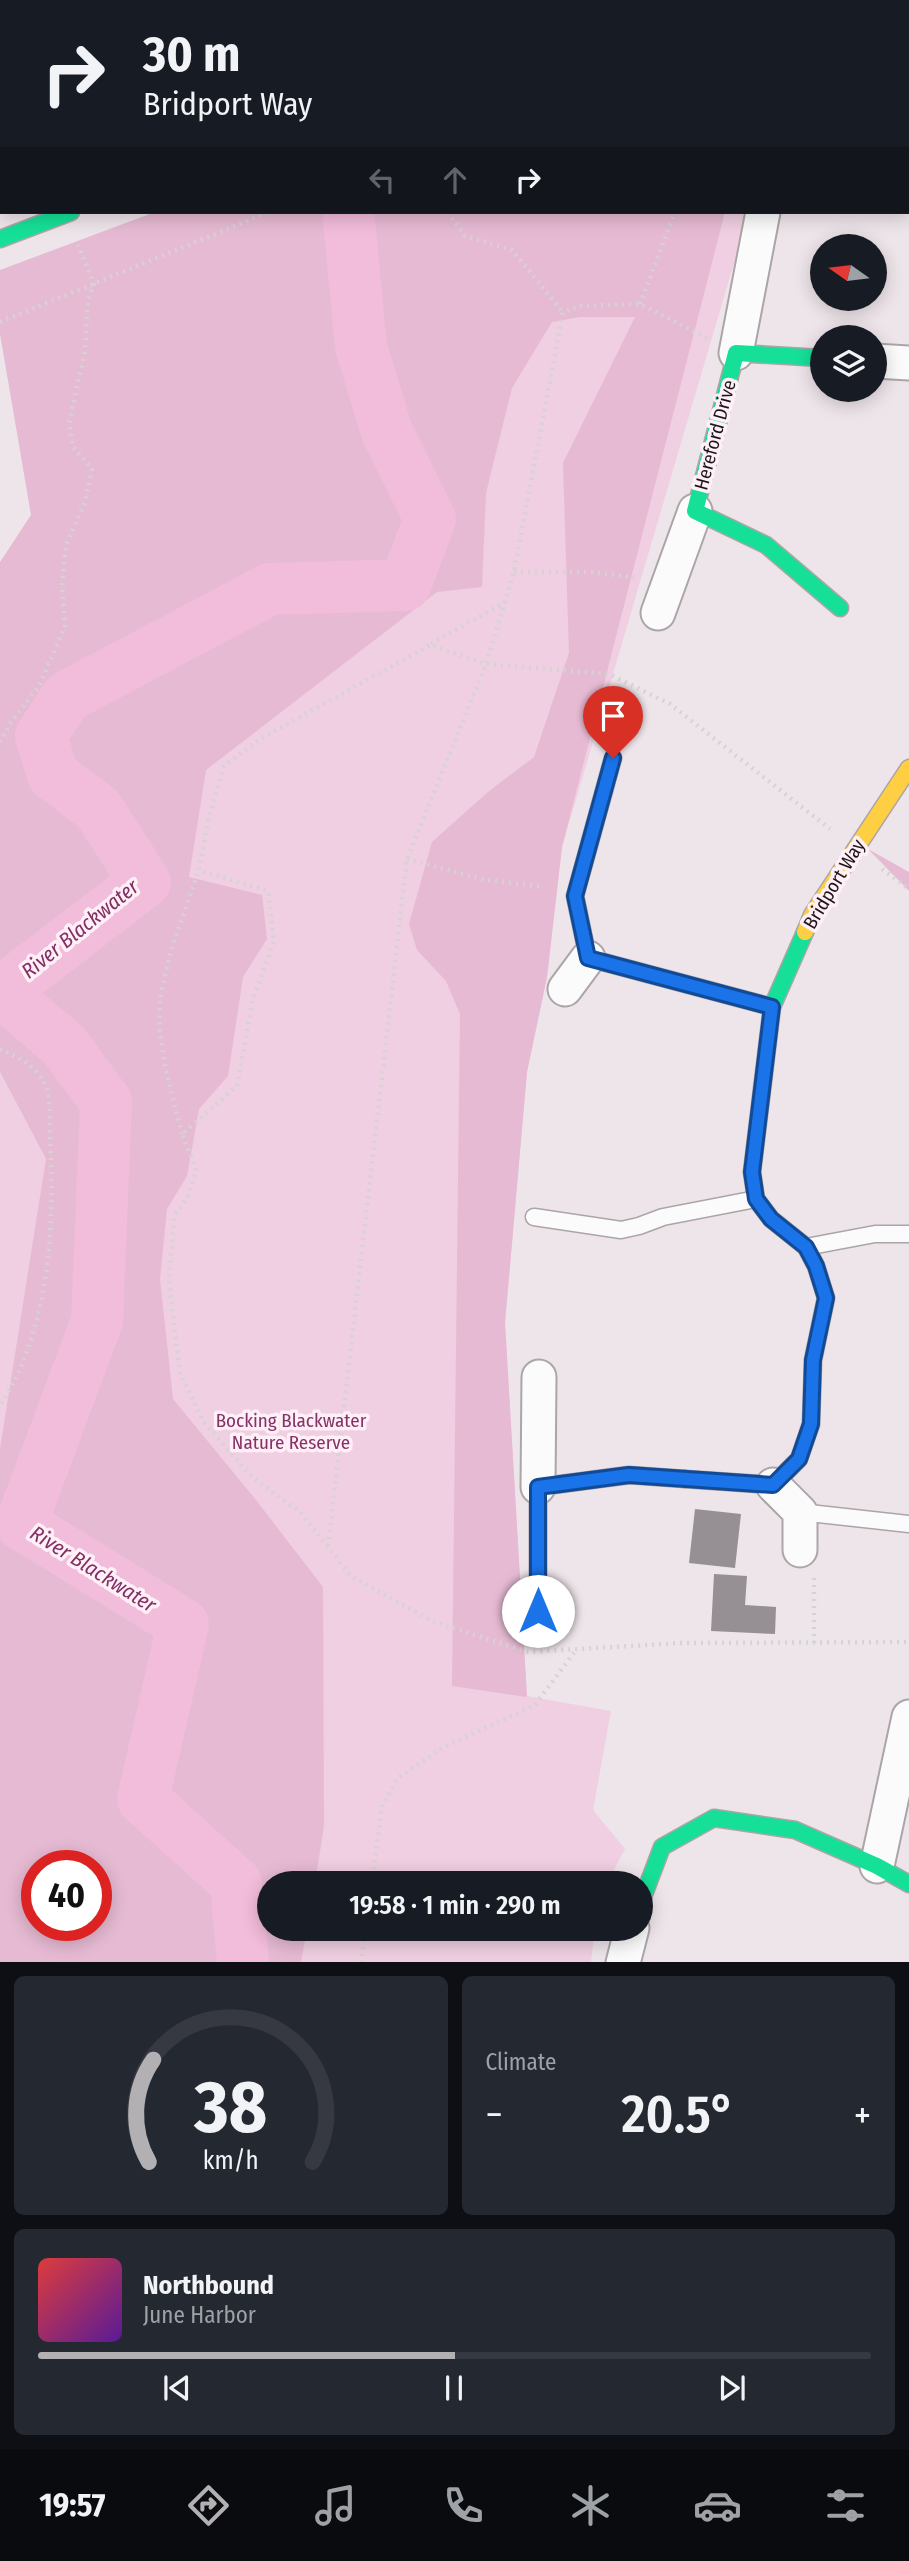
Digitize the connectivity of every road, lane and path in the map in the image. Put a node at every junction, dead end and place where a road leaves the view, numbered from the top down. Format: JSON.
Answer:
{"nodes":[{"id":1,"x":66,"y":214,"type":"edge"},
{"id":2,"x":264,"y":214,"type":"edge"},
{"id":3,"x":449,"y":214,"type":"edge"},
{"id":4,"x":674,"y":214,"type":"edge"},
{"id":5,"x":763,"y":214,"type":"edge"},
{"id":6,"x":0,"y":239,"type":"edge"},
{"id":7,"x":93,"y":284,"type":"junction"},
{"id":8,"x":640,"y":304,"type":"junction"},
{"id":9,"x":563,"y":312,"type":"junction"},
{"id":10,"x":0,"y":322,"type":"edge"},
{"id":11,"x":736,"y":354,"type":"junction"},
{"id":12,"x":810,"y":357,"type":"edge"},
{"id":13,"x":887,"y":362,"type":"edge"},
{"id":14,"x":909,"y":363,"type":"edge"},
{"id":15,"x":695,"y":511,"type":"junction"},
{"id":16,"x":514,"y":572,"type":"junction"},
{"id":17,"x":671,"y":583,"type":"junction"},
{"id":18,"x":505,"y":602,"type":"junction"},
{"id":19,"x":840,"y":608,"type":"dead end"},
{"id":20,"x":658,"y":614,"type":"dead end"},
{"id":21,"x":430,"y":645,"type":"junction"},
{"id":22,"x":486,"y":664,"type":"junction"},
{"id":23,"x":0,"y":742,"type":"edge"},
{"id":24,"x":613,"y":758,"type":"dead end"},
{"id":25,"x":909,"y":768,"type":"edge"},
{"id":26,"x":855,"y":848,"type":"junction"},
{"id":27,"x":407,"y":859,"type":"junction"},
{"id":28,"x":199,"y":870,"type":"junction"},
{"id":29,"x":575,"y":896,"type":"junction"},
{"id":30,"x":588,"y":958,"type":"junction"},
{"id":31,"x":565,"y":989,"type":"dead end"},
{"id":32,"x":772,"y":1007,"type":"junction"},
{"id":33,"x":0,"y":1049,"type":"edge"},
{"id":34,"x":182,"y":1134,"type":"junction"},
{"id":35,"x":756,"y":1199,"type":"junction"},
{"id":36,"x":534,"y":1217,"type":"dead end"},
{"id":37,"x":909,"y":1234,"type":"edge"},
{"id":38,"x":806,"y":1247,"type":"junction"},
{"id":39,"x":539,"y":1377,"type":"dead end"},
{"id":40,"x":0,"y":1406,"type":"edge"},
{"id":41,"x":773,"y":1485,"type":"junction"},
{"id":42,"x":538,"y":1487,"type":"junction"},
{"id":43,"x":800,"y":1512,"type":"junction"},
{"id":44,"x":909,"y":1524,"type":"edge"},
{"id":45,"x":328,"y":1548,"type":"junction"},
{"id":46,"x":800,"y":1550,"type":"dead end"},
{"id":47,"x":538,"y":1611,"type":"dead end"},
{"id":48,"x":909,"y":1642,"type":"edge"},
{"id":49,"x":577,"y":1649,"type":"junction"},
{"id":50,"x":909,"y":1717,"type":"edge"},
{"id":51,"x":877,"y":1866,"type":"junction"},
{"id":52,"x":374,"y":1871,"type":"edge"},
{"id":53,"x":653,"y":1871,"type":"edge"},
{"id":54,"x":909,"y":1884,"type":"edge"},
{"id":55,"x":364,"y":1941,"type":"edge"},
{"id":56,"x":629,"y":1941,"type":"edge"},
{"id":57,"x":361,"y":1962,"type":"edge"},
{"id":58,"x":623,"y":1962,"type":"edge"}],
"edges":[{"from":1,"to":6,"type":"main road"},
{"from":2,"to":7,"type":"path"},
{"from":3,"to":9,"type":"path"},
{"from":4,"to":8,"type":"path"},
{"from":5,"to":11,"type":"street"},
{"from":7,"to":10,"type":"path"},
{"from":7,"to":23,"type":"path"},
{"from":8,"to":9,"type":"path"},
{"from":8,"to":11,"type":"path"},
{"from":9,"to":16,"type":"path"},
{"from":11,"to":12,"type":"main road","name":"Hereford Drive"},
{"from":11,"to":15,"type":"main road","name":"Hereford Drive"},
{"from":13,"to":14,"type":"street"},
{"from":15,"to":17,"type":"street"},
{"from":15,"to":19,"type":"main road","name":"Hereford Drive"},
{"from":16,"to":17,"type":"path"},
{"from":16,"to":18,"type":"path"},
{"from":17,"to":20,"type":"street"},
{"from":18,"to":21,"type":"path"},
{"from":18,"to":22,"type":"path"},
{"from":21,"to":22,"type":"path"},
{"from":21,"to":28,"type":"path"},
{"from":22,"to":26,"type":"path"},
{"from":22,"to":27,"type":"path"},
{"from":24,"to":29,"type":"main road"},
{"from":25,"to":26,"type":"main road","name":"Bridport Way"},
{"from":26,"to":32,"type":"main road","name":"Bridport Way"},
{"from":27,"to":29,"type":"path"},
{"from":27,"to":45,"type":"path"},
{"from":28,"to":34,"type":"path"},
{"from":28,"to":34,"type":"path"},
{"from":29,"to":30,"type":"main road"},
{"from":30,"to":31,"type":"street"},
{"from":30,"to":32,"type":"main road"},
{"from":32,"to":35,"type":"main road","name":"Bridport Way"},
{"from":33,"to":40,"type":"path"},
{"from":34,"to":45,"type":"path"},
{"from":35,"to":36,"type":"lane"},
{"from":35,"to":38,"type":"main road"},
{"from":37,"to":38,"type":"lane"},
{"from":38,"to":41,"type":"main road"},
{"from":39,"to":42,"type":"street"},
{"from":41,"to":42,"type":"main road"},
{"from":41,"to":43,"type":"street"},
{"from":42,"to":47,"type":"main road"},
{"from":43,"to":44,"type":"lane"},
{"from":43,"to":46,"type":"street"},
{"from":45,"to":49,"type":"path"},
{"from":48,"to":49,"type":"path"},
{"from":49,"to":52,"type":"path"},
{"from":50,"to":51,"type":"street"},
{"from":51,"to":53,"type":"main road"},
{"from":51,"to":54,"type":"main road"},
{"from":55,"to":57,"type":"path"},
{"from":56,"to":58,"type":"street"}]}
